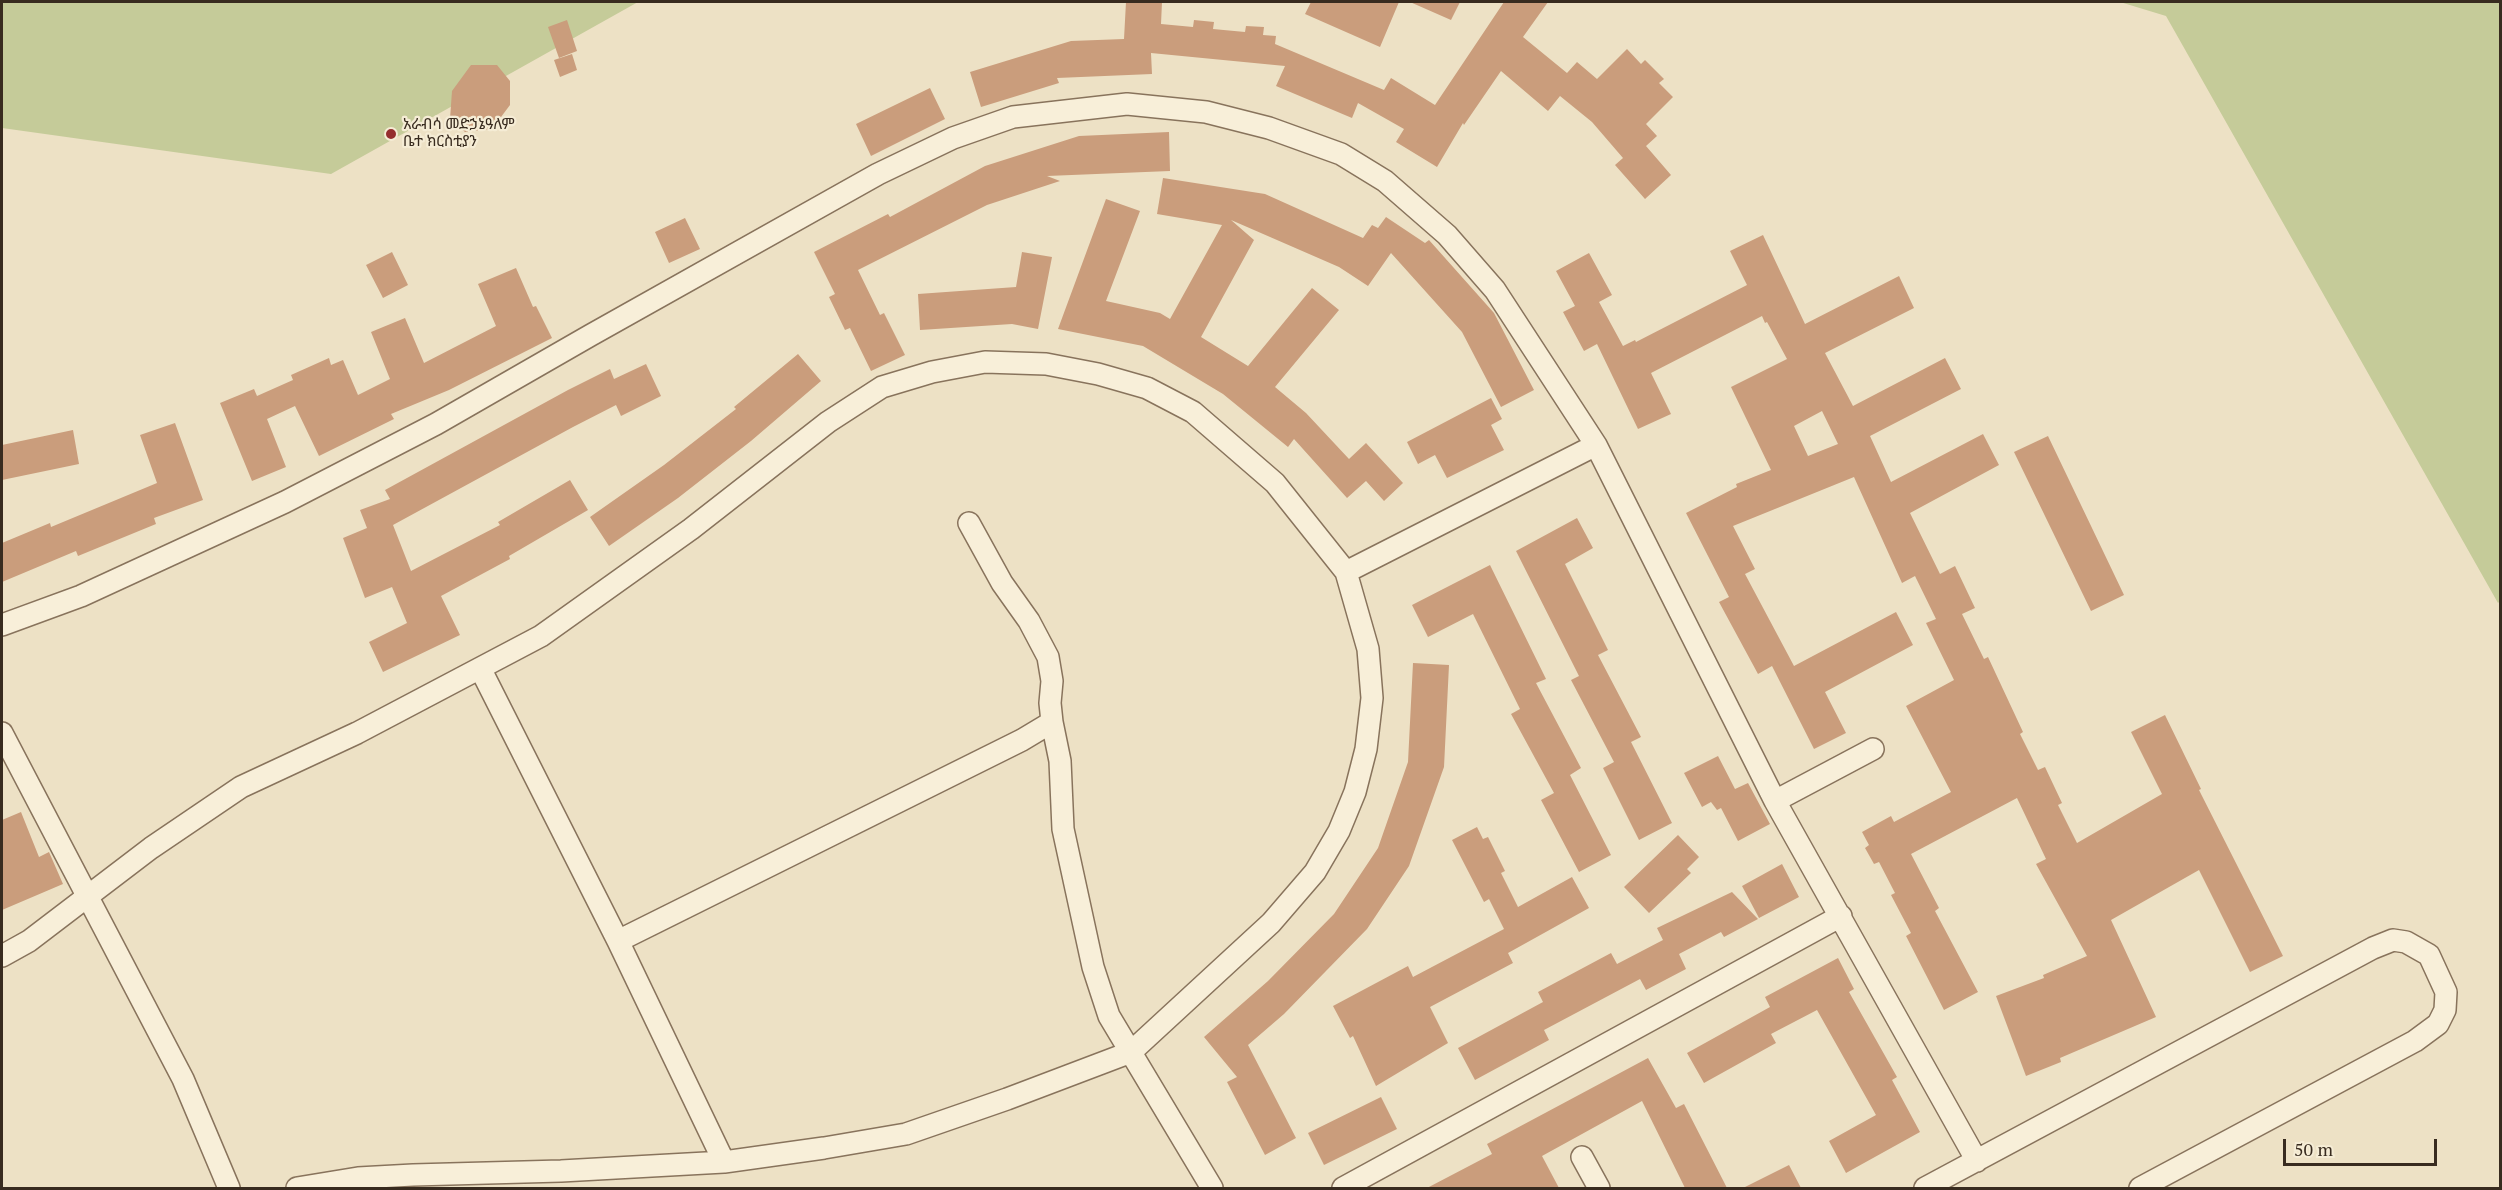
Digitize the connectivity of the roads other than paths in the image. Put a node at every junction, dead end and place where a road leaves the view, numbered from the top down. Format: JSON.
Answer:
{"nodes":[{"id":1,"x":1596,"y":445,"type":"junction"},
{"id":2,"x":969,"y":523,"type":"dead end"},
{"id":3,"x":1346,"y":572,"type":"junction"},
{"id":4,"x":2,"y":625,"type":"edge"},
{"id":5,"x":481,"y":670,"type":"junction"},
{"id":6,"x":1052,"y":722,"type":"junction"},
{"id":7,"x":2,"y":733,"type":"edge"},
{"id":8,"x":1873,"y":750,"type":"dead end"},
{"id":9,"x":1775,"y":801,"type":"junction"},
{"id":10,"x":86,"y":896,"type":"junction"},
{"id":11,"x":1841,"y":916,"type":"junction"},
{"id":12,"x":618,"y":941,"type":"junction"},
{"id":13,"x":2,"y":956,"type":"edge"},
{"id":14,"x":1131,"y":1052,"type":"junction"},
{"id":15,"x":1582,"y":1157,"type":"dead end"},
{"id":16,"x":1977,"y":1161,"type":"junction"},
{"id":17,"x":724,"y":1162,"type":"junction"},
{"id":18,"x":229,"y":1188,"type":"edge"},
{"id":19,"x":297,"y":1188,"type":"edge"},
{"id":20,"x":1212,"y":1188,"type":"edge"},
{"id":21,"x":1343,"y":1188,"type":"edge"},
{"id":22,"x":1599,"y":1188,"type":"edge"},
{"id":23,"x":1925,"y":1188,"type":"edge"},
{"id":24,"x":2140,"y":1188,"type":"edge"}],
"edges":[{"from":1,"to":3,"type":"street"},
{"from":1,"to":4,"type":"street"},
{"from":1,"to":9,"type":"street"},
{"from":2,"to":6,"type":"street"},
{"from":3,"to":5,"type":"street"},
{"from":3,"to":14,"type":"street"},
{"from":5,"to":10,"type":"street"},
{"from":5,"to":12,"type":"street"},
{"from":6,"to":12,"type":"street"},
{"from":6,"to":14,"type":"street"},
{"from":7,"to":10,"type":"street"},
{"from":8,"to":9,"type":"street"},
{"from":9,"to":11,"type":"street"},
{"from":10,"to":13,"type":"street"},
{"from":10,"to":18,"type":"street"},
{"from":11,"to":16,"type":"street"},
{"from":11,"to":21,"type":"street"},
{"from":12,"to":17,"type":"street"},
{"from":14,"to":17,"type":"street"},
{"from":14,"to":20,"type":"street"},
{"from":15,"to":22,"type":"street"},
{"from":16,"to":23,"type":"street"},
{"from":16,"to":24,"type":"street"},
{"from":17,"to":19,"type":"street"}]}
